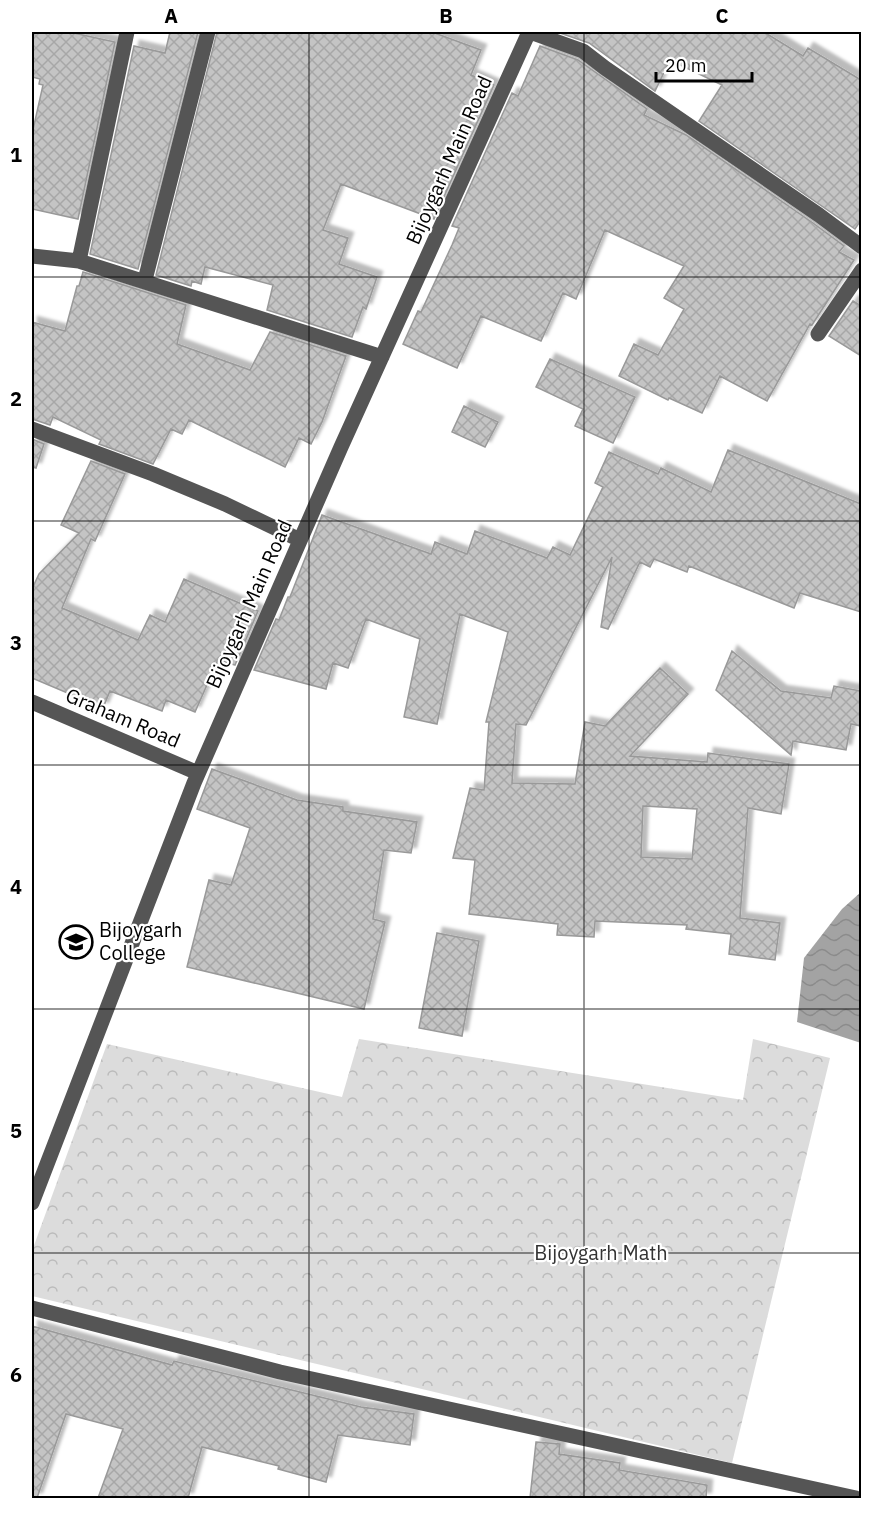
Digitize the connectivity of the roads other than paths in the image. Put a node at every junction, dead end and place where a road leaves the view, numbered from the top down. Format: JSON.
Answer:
{"nodes":[{"id":1,"x":127,"y":32,"type":"edge"},
{"id":2,"x":208,"y":32,"type":"edge"},
{"id":3,"x":530,"y":32,"type":"edge"},
{"id":4,"x":861,"y":247,"type":"edge"},
{"id":5,"x":32,"y":256,"type":"edge"},
{"id":6,"x":78,"y":261,"type":"junction"},
{"id":7,"x":861,"y":270,"type":"edge"},
{"id":8,"x":145,"y":280,"type":"junction"},
{"id":9,"x":818,"y":334,"type":"dead end"},
{"id":10,"x":382,"y":357,"type":"junction"},
{"id":11,"x":32,"y":429,"type":"edge"},
{"id":12,"x":300,"y":540,"type":"junction"},
{"id":13,"x":32,"y":702,"type":"edge"},
{"id":14,"x":198,"y":773,"type":"junction"},
{"id":15,"x":32,"y":1203,"type":"edge"},
{"id":16,"x":32,"y":1308,"type":"edge"},
{"id":17,"x":856,"y":1498,"type":"edge"}],
"edges":[{"from":1,"to":6,"type":"street"},
{"from":2,"to":8,"type":"street"},
{"from":3,"to":4,"type":"street"},
{"from":3,"to":10,"type":"street","name":"Bijoygarh Main Road"},
{"from":5,"to":6,"type":"street"},
{"from":6,"to":8,"type":"street"},
{"from":7,"to":9,"type":"street"},
{"from":8,"to":10,"type":"street"},
{"from":10,"to":12,"type":"street","name":"Bijoygarh Main Road"},
{"from":11,"to":12,"type":"street"},
{"from":12,"to":14,"type":"street","name":"Bijoygarh Main Road"},
{"from":13,"to":14,"type":"street","name":"Graham Road"},
{"from":14,"to":15,"type":"street","name":"Bijoygarh Main Road"},
{"from":16,"to":17,"type":"street"}]}
